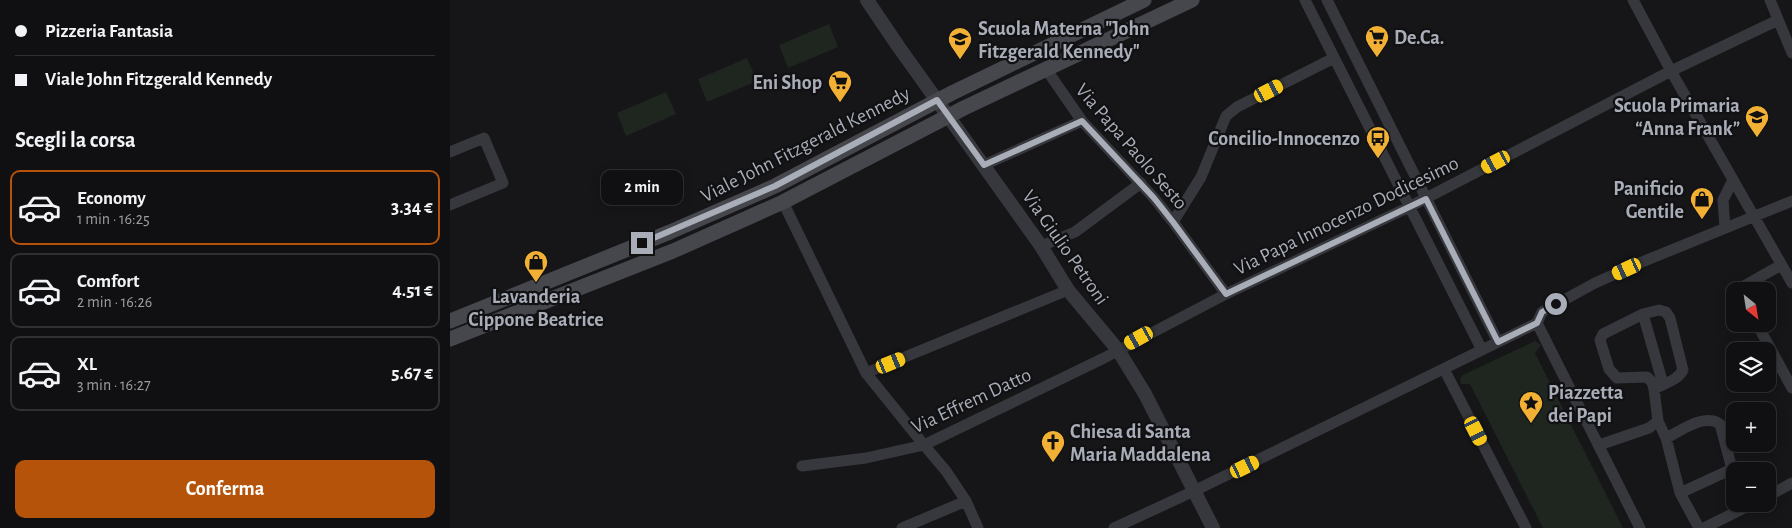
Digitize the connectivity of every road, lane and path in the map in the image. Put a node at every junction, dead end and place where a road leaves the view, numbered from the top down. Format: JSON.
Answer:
{"nodes":[{"id":1,"x":867,"y":0,"type":"edge"},
{"id":2,"x":1144,"y":0,"type":"edge"},
{"id":3,"x":1192,"y":0,"type":"edge"},
{"id":4,"x":1305,"y":0,"type":"edge"},
{"id":5,"x":1327,"y":0,"type":"edge"},
{"id":6,"x":1633,"y":0,"type":"edge"},
{"id":7,"x":1770,"y":0,"type":"edge"},
{"id":8,"x":1778,"y":20,"type":"junction"},
{"id":9,"x":1788,"y":32,"type":"edge"},
{"id":10,"x":1792,"y":53,"type":"edge"},
{"id":11,"x":1334,"y":58,"type":"junction"},
{"id":12,"x":1046,"y":69,"type":"junction"},
{"id":13,"x":1671,"y":71,"type":"junction"},
{"id":14,"x":937,"y":100,"type":"junction"},
{"id":15,"x":948,"y":116,"type":"junction"},
{"id":16,"x":1082,"y":121,"type":"junction"},
{"id":17,"x":450,"y":152,"type":"edge"},
{"id":18,"x":984,"y":165,"type":"junction"},
{"id":19,"x":1733,"y":180,"type":"junction"},
{"id":20,"x":1141,"y":183,"type":"junction"},
{"id":21,"x":1426,"y":199,"type":"junction"},
{"id":22,"x":1792,"y":201,"type":"edge"},
{"id":23,"x":783,"y":202,"type":"junction"},
{"id":24,"x":450,"y":205,"type":"edge"},
{"id":25,"x":1409,"y":207,"type":"junction"},
{"id":26,"x":1754,"y":217,"type":"junction"},
{"id":27,"x":1173,"y":222,"type":"junction"},
{"id":28,"x":1726,"y":228,"type":"junction"},
{"id":29,"x":1040,"y":246,"type":"junction"},
{"id":30,"x":1782,"y":265,"type":"junction"},
{"id":31,"x":1751,"y":282,"type":"edge"},
{"id":32,"x":1792,"y":283,"type":"edge"},
{"id":33,"x":1068,"y":290,"type":"junction"},
{"id":34,"x":1226,"y":294,"type":"junction"},
{"id":35,"x":1642,"y":314,"type":"junction"},
{"id":36,"x":450,"y":321,"type":"edge"},
{"id":37,"x":1537,"y":323,"type":"junction"},
{"id":38,"x":1761,"y":332,"type":"edge"},
{"id":39,"x":450,"y":339,"type":"edge"},
{"id":40,"x":1498,"y":342,"type":"junction"},
{"id":41,"x":1118,"y":350,"type":"junction"},
{"id":42,"x":1482,"y":350,"type":"junction"},
{"id":43,"x":1444,"y":369,"type":"junction"},
{"id":44,"x":866,"y":373,"type":"junction"},
{"id":45,"x":1658,"y":387,"type":"junction"},
{"id":46,"x":1792,"y":388,"type":"edge"},
{"id":47,"x":1658,"y":421,"type":"junction"},
{"id":48,"x":1666,"y":438,"type":"junction"},
{"id":49,"x":924,"y":445,"type":"junction"},
{"id":50,"x":1599,"y":445,"type":"junction"},
{"id":51,"x":802,"y":466,"type":"dead end"},
{"id":52,"x":1792,"y":483,"type":"edge"},
{"id":53,"x":1194,"y":491,"type":"junction"},
{"id":54,"x":1776,"y":492,"type":"edge"},
{"id":55,"x":1680,"y":493,"type":"junction"},
{"id":56,"x":966,"y":501,"type":"junction"},
{"id":57,"x":1736,"y":512,"type":"edge"},
{"id":58,"x":902,"y":528,"type":"edge"},
{"id":59,"x":978,"y":528,"type":"edge"},
{"id":60,"x":1114,"y":528,"type":"edge"},
{"id":61,"x":1213,"y":528,"type":"edge"},
{"id":62,"x":1526,"y":528,"type":"edge"},
{"id":63,"x":1640,"y":528,"type":"edge"},
{"id":64,"x":1699,"y":528,"type":"edge"},
{"id":65,"x":1704,"y":528,"type":"edge"}],
"edges":[{"from":1,"to":14,"type":"street","name":"Via Giulio Petroni"},
{"from":2,"to":14,"type":"main road","name":"Viale John Fitzgerald Kennedy"},
{"from":3,"to":12,"type":"main road","name":"Viale John Fitzgerald Kennedy"},
{"from":4,"to":11,"type":"street"},
{"from":5,"to":21,"type":"street"},
{"from":6,"to":13,"type":"street"},
{"from":7,"to":8,"type":"street"},
{"from":8,"to":9,"type":"street"},
{"from":8,"to":13,"type":"street","name":"Via Papa Innocenzo Dodicesimo"},
{"from":9,"to":10,"type":"street"},
{"from":11,"to":25,"type":"street"},
{"from":11,"to":27,"type":"street"},
{"from":12,"to":15,"type":"main road","name":"Viale John Fitzgerald Kennedy"},
{"from":12,"to":16,"type":"street","name":"Via Papa Paolo Sesto"},
{"from":13,"to":19,"type":"street"},
{"from":13,"to":21,"type":"street","name":"Via Papa Innocenzo Dodicesimo"},
{"from":14,"to":15,"type":"street","name":"Via Giulio Petroni"},
{"from":14,"to":36,"type":"main road","name":"Viale John Fitzgerald Kennedy"},
{"from":15,"to":18,"type":"street","name":"Via Giulio Petroni"},
{"from":15,"to":23,"type":"main road","name":"Viale John Fitzgerald Kennedy"},
{"from":16,"to":18,"type":"street"},
{"from":16,"to":20,"type":"street","name":"Via Papa Paolo Sesto"},
{"from":17,"to":24,"type":"street"},
{"from":18,"to":29,"type":"street","name":"Via Giulio Petroni"},
{"from":19,"to":26,"type":"street"},
{"from":19,"to":28,"type":"street"},
{"from":20,"to":27,"type":"street","name":"Via Papa Paolo Sesto"},
{"from":20,"to":29,"type":"street"},
{"from":21,"to":25,"type":"street","name":"Via Papa Innocenzo Dodicesimo"},
{"from":21,"to":40,"type":"street"},
{"from":22,"to":26,"type":"street"},
{"from":23,"to":39,"type":"main road","name":"Viale John Fitzgerald Kennedy"},
{"from":23,"to":44,"type":"street"},
{"from":25,"to":34,"type":"street","name":"Via Papa Innocenzo Dodicesimo"},
{"from":25,"to":42,"type":"street"},
{"from":26,"to":28,"type":"street"},
{"from":26,"to":30,"type":"street"},
{"from":27,"to":34,"type":"street","name":"Via Papa Paolo Sesto"},
{"from":28,"to":37,"type":"street"},
{"from":29,"to":33,"type":"street","name":"Via Giulio Petroni"},
{"from":30,"to":31,"type":"street"},
{"from":30,"to":32,"type":"street"},
{"from":33,"to":41,"type":"street","name":"Via Giulio Petroni"},
{"from":33,"to":44,"type":"street"},
{"from":34,"to":41,"type":"street","name":"Via Papa Innocenzo Dodicesimo"},
{"from":35,"to":45,"type":"street"},
{"from":35,"to":45,"type":"street"},
{"from":35,"to":45,"type":"street"},
{"from":37,"to":40,"type":"street"},
{"from":37,"to":50,"type":"street"},
{"from":38,"to":46,"type":"street"},
{"from":40,"to":42,"type":"street"},
{"from":41,"to":49,"type":"street","name":"Via Effrem Datto"},
{"from":41,"to":53,"type":"street","name":"Via Giulio Petroni"},
{"from":42,"to":43,"type":"street"},
{"from":43,"to":53,"type":"street"},
{"from":43,"to":62,"type":"street"},
{"from":44,"to":49,"type":"street"},
{"from":45,"to":47,"type":"street"},
{"from":47,"to":48,"type":"street"},
{"from":47,"to":50,"type":"street"},
{"from":48,"to":55,"type":"street"},
{"from":48,"to":55,"type":"street"},
{"from":49,"to":51,"type":"street","name":"Via Effrem Datto"},
{"from":49,"to":56,"type":"street"},
{"from":50,"to":63,"type":"street"},
{"from":52,"to":54,"type":"street"},
{"from":53,"to":60,"type":"street"},
{"from":53,"to":61,"type":"street","name":"Via Giulio Petroni"},
{"from":55,"to":64,"type":"street"},
{"from":56,"to":58,"type":"street"},
{"from":56,"to":59,"type":"street"},
{"from":57,"to":65,"type":"street"}]}
